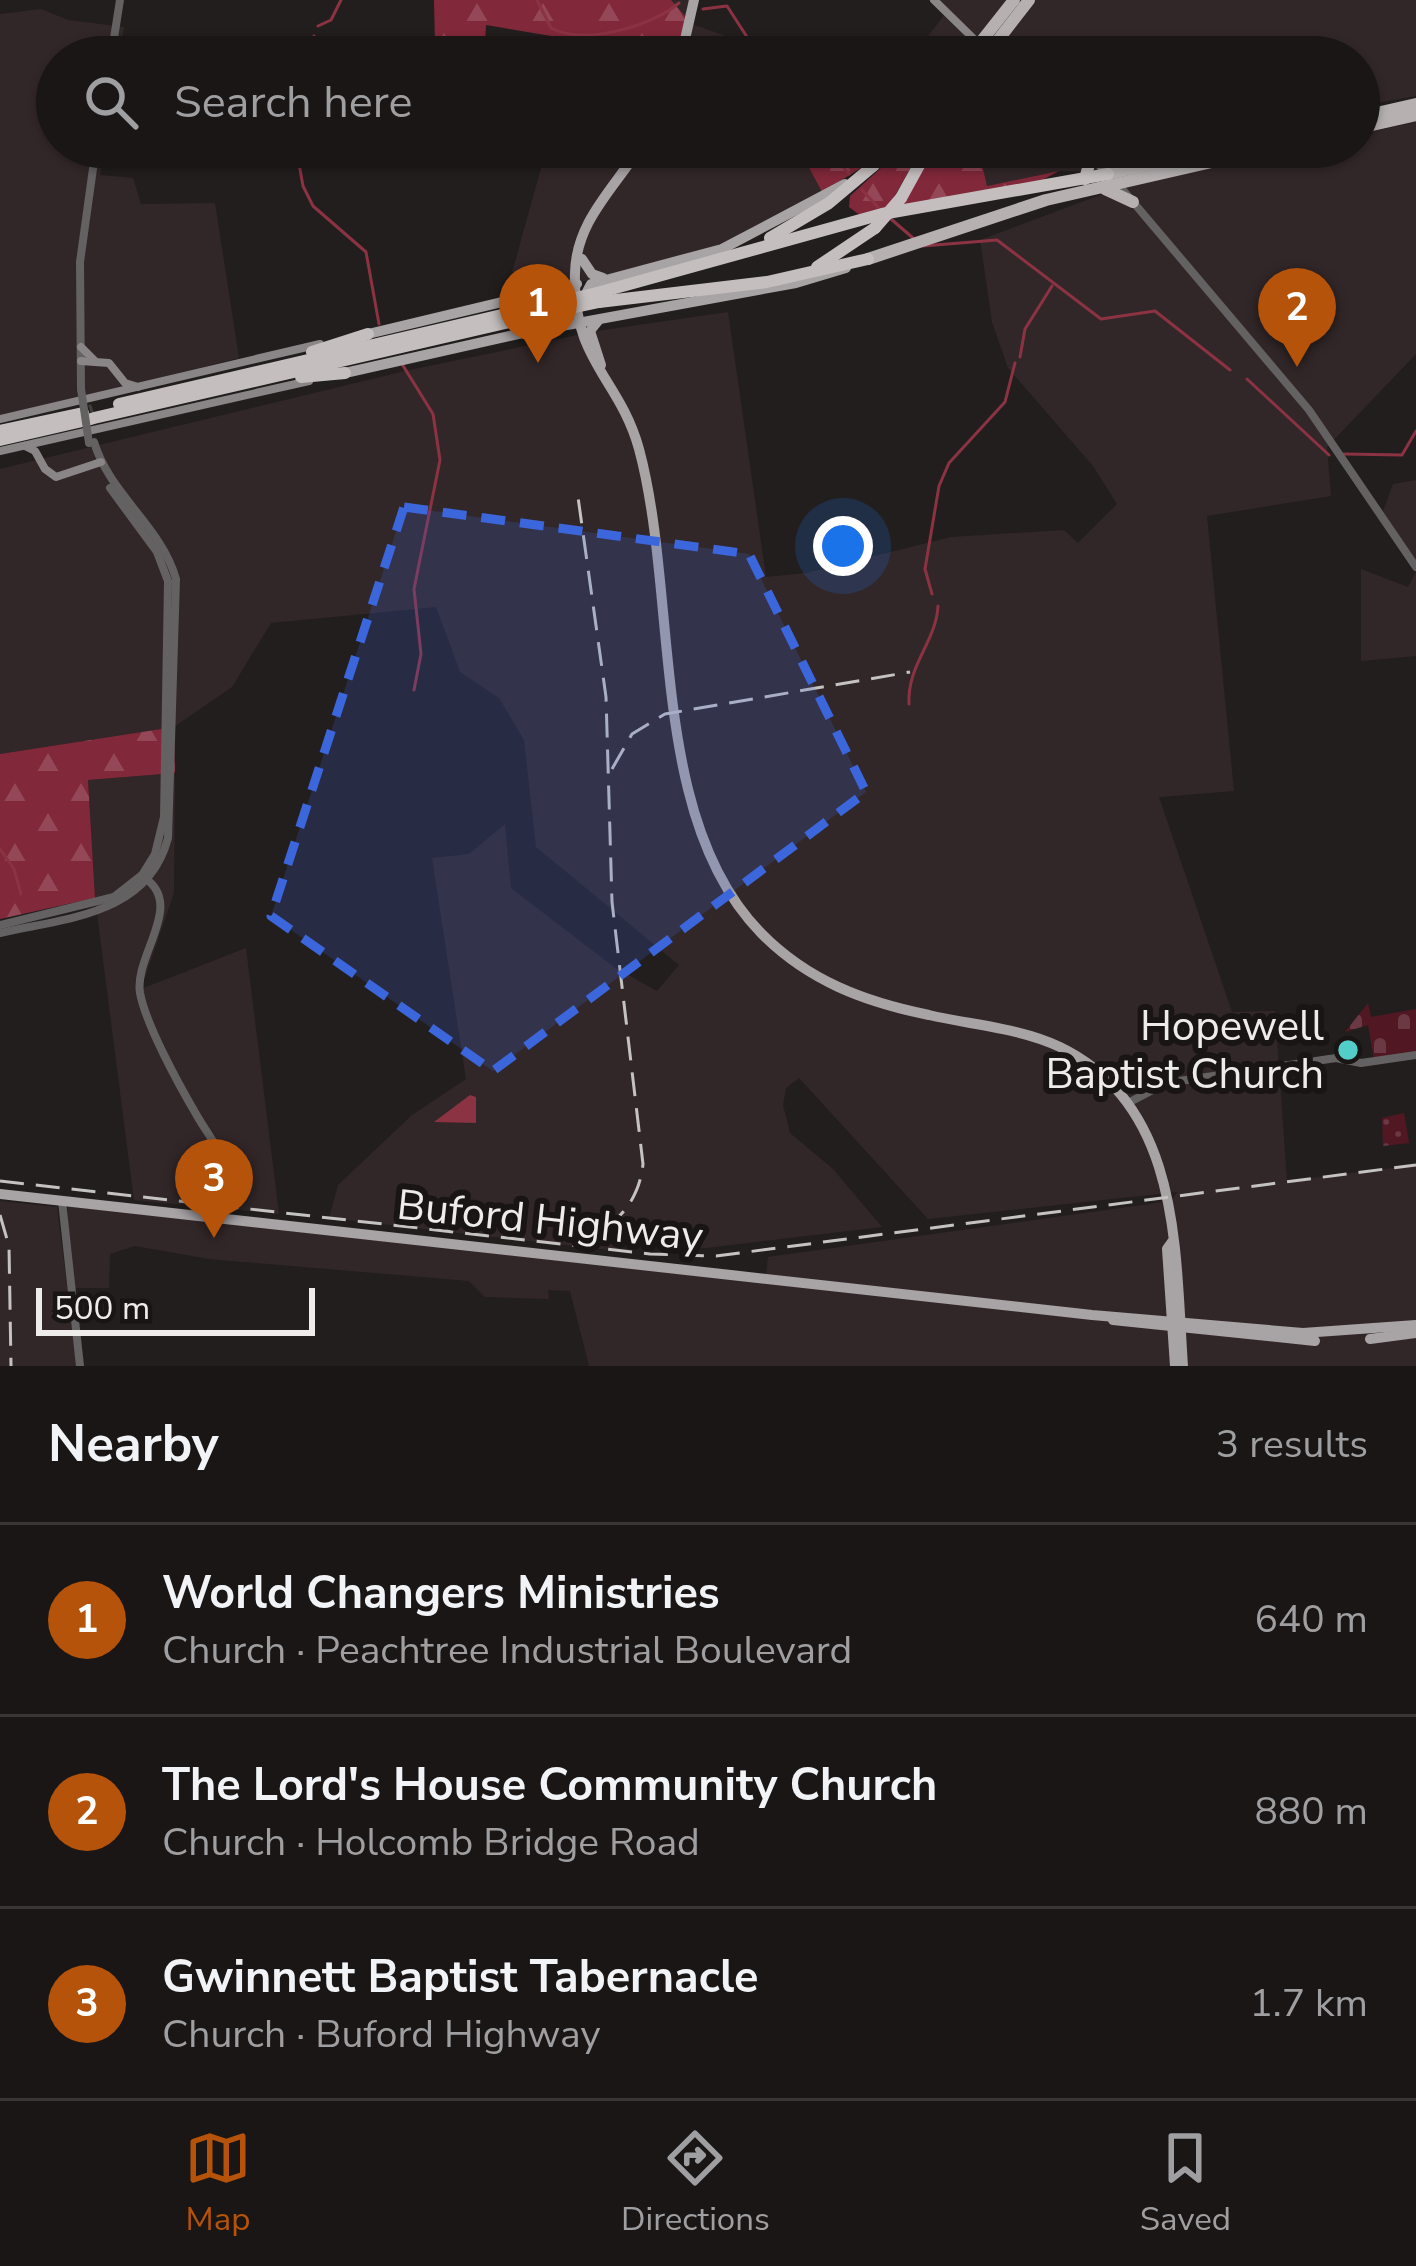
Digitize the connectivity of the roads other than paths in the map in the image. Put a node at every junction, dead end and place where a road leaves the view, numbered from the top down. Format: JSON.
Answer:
{"nodes":[{"id":1,"x":120,"y":0,"type":"edge"},
{"id":2,"x":694,"y":0,"type":"edge"},
{"id":3,"x":934,"y":0,"type":"edge"},
{"id":4,"x":1021,"y":0,"type":"edge"},
{"id":5,"x":114,"y":36,"type":"edge"},
{"id":6,"x":686,"y":36,"type":"edge"},
{"id":7,"x":970,"y":36,"type":"edge"},
{"id":8,"x":998,"y":36,"type":"edge"},
{"id":9,"x":1001,"y":36,"type":"edge"},
{"id":10,"x":1416,"y":104,"type":"edge"},
{"id":11,"x":1380,"y":112,"type":"edge"},
{"id":12,"x":1416,"y":115,"type":"edge"},
{"id":13,"x":1380,"y":123,"type":"edge"},
{"id":14,"x":93,"y":168,"type":"edge"},
{"id":15,"x":624,"y":168,"type":"edge"},
{"id":16,"x":870,"y":168,"type":"edge"},
{"id":17,"x":871,"y":168,"type":"edge"},
{"id":18,"x":917,"y":168,"type":"edge"},
{"id":19,"x":1085,"y":168,"type":"edge"},
{"id":20,"x":1101,"y":168,"type":"edge"},
{"id":21,"x":1152,"y":168,"type":"edge"},
{"id":22,"x":1169,"y":168,"type":"edge"},
{"id":23,"x":1085,"y":179,"type":"junction"},
{"id":24,"x":1112,"y":179,"type":"junction"},
{"id":25,"x":1098,"y":188,"type":"junction"},
{"id":26,"x":1133,"y":202,"type":"junction"},
{"id":27,"x":580,"y":239,"type":"junction"},
{"id":28,"x":731,"y":257,"type":"junction"},
{"id":29,"x":582,"y":259,"type":"junction"},
{"id":30,"x":868,"y":259,"type":"junction"},
{"id":31,"x":651,"y":268,"type":"junction"},
{"id":32,"x":800,"y":274,"type":"junction"},
{"id":33,"x":604,"y":278,"type":"junction"},
{"id":34,"x":555,"y":296,"type":"junction"},
{"id":35,"x":598,"y":298,"type":"junction"},
{"id":36,"x":578,"y":306,"type":"junction"},
{"id":37,"x":607,"y":318,"type":"junction"},
{"id":38,"x":368,"y":334,"type":"junction"},
{"id":39,"x":518,"y":334,"type":"junction"},
{"id":40,"x":81,"y":346,"type":"junction"},
{"id":41,"x":82,"y":361,"type":"junction"},
{"id":42,"x":95,"y":361,"type":"junction"},
{"id":43,"x":601,"y":365,"type":"junction"},
{"id":44,"x":345,"y":373,"type":"junction"},
{"id":45,"x":120,"y":377,"type":"junction"},
{"id":46,"x":235,"y":377,"type":"junction"},
{"id":47,"x":605,"y":381,"type":"junction"},
{"id":48,"x":253,"y":382,"type":"junction"},
{"id":49,"x":140,"y":388,"type":"junction"},
{"id":50,"x":115,"y":393,"type":"junction"},
{"id":51,"x":92,"y":415,"type":"junction"},
{"id":52,"x":0,"y":419,"type":"edge"},
{"id":53,"x":0,"y":436,"type":"edge"},
{"id":54,"x":46,"y":440,"type":"junction"},
{"id":55,"x":23,"y":446,"type":"junction"},
{"id":56,"x":0,"y":451,"type":"edge"},
{"id":57,"x":93,"y":457,"type":"junction"},
{"id":58,"x":39,"y":458,"type":"junction"},
{"id":59,"x":123,"y":496,"type":"junction"},
{"id":60,"x":158,"y":546,"type":"junction"},
{"id":61,"x":1416,"y":567,"type":"edge"},
{"id":62,"x":144,"y":878,"type":"junction"},
{"id":63,"x":0,"y":929,"type":"edge"},
{"id":64,"x":1416,"y":1054,"type":"edge"},
{"id":65,"x":1128,"y":1103,"type":"junction"},
{"id":66,"x":224,"y":1172,"type":"dead end"},
{"id":67,"x":0,"y":1194,"type":"edge"},
{"id":68,"x":62,"y":1200,"type":"junction"},
{"id":69,"x":1172,"y":1242,"type":"junction"},
{"id":70,"x":1171,"y":1301,"type":"junction"},
{"id":71,"x":1092,"y":1316,"type":"junction"},
{"id":72,"x":1151,"y":1319,"type":"junction"},
{"id":73,"x":1176,"y":1326,"type":"junction"},
{"id":74,"x":1415,"y":1328,"type":"edge"},
{"id":75,"x":1197,"y":1331,"type":"junction"},
{"id":76,"x":1371,"y":1332,"type":"junction"},
{"id":77,"x":1182,"y":1346,"type":"junction"},
{"id":78,"x":80,"y":1366,"type":"edge"},
{"id":79,"x":1179,"y":1366,"type":"edge"}],
"edges":[{"from":1,"to":5,"type":"street"},
{"from":2,"to":6,"type":"main road"},
{"from":3,"to":7,"type":"main road"},
{"from":4,"to":8,"type":"highway"},
{"from":4,"to":9,"type":"highway"},
{"from":10,"to":11,"type":"highway"},
{"from":12,"to":13,"type":"highway"},
{"from":14,"to":40,"type":"street"},
{"from":15,"to":27,"type":"main road"},
{"from":16,"to":31,"type":"main road"},
{"from":17,"to":28,"type":"highway"},
{"from":18,"to":32,"type":"highway","bridge":true},
{"from":19,"to":23,"type":"highway"},
{"from":20,"to":24,"type":"main road"},
{"from":21,"to":24,"type":"highway"},
{"from":22,"to":24,"type":"highway"},
{"from":23,"to":24,"type":"highway"},
{"from":23,"to":28,"type":"highway"},
{"from":24,"to":25,"type":"highway"},
{"from":24,"to":26,"type":"street"},
{"from":25,"to":26,"type":"highway"},
{"from":25,"to":30,"type":"highway"},
{"from":26,"to":61,"type":"street"},
{"from":27,"to":29,"type":"main road"},
{"from":27,"to":34,"type":"main road"},
{"from":27,"to":36,"type":"main road"},
{"from":28,"to":35,"type":"highway"},
{"from":29,"to":33,"type":"main road"},
{"from":29,"to":36,"type":"main road"},
{"from":30,"to":32,"type":"highway"},
{"from":30,"to":37,"type":"main road"},
{"from":31,"to":33,"type":"main road"},
{"from":31,"to":36,"type":"main road"},
{"from":32,"to":35,"type":"highway"},
{"from":33,"to":36,"type":"main road"},
{"from":34,"to":35,"type":"highway","bridge":true},
{"from":34,"to":36,"type":"main road"},
{"from":34,"to":38,"type":"main road"},
{"from":34,"to":39,"type":"main road"},
{"from":34,"to":46,"type":"highway"},
{"from":34,"to":48,"type":"highway"},
{"from":36,"to":37,"type":"main road"},
{"from":36,"to":37,"type":"main road"},
{"from":36,"to":39,"type":"main road"},
{"from":36,"to":43,"type":"main road"},
{"from":36,"to":47,"type":"main road"},
{"from":37,"to":43,"type":"main road"},
{"from":38,"to":46,"type":"highway"},
{"from":38,"to":49,"type":"main road"},
{"from":39,"to":44,"type":"main road"},
{"from":40,"to":41,"type":"street"},
{"from":40,"to":42,"type":"main road"},
{"from":41,"to":42,"type":"main road"},
{"from":41,"to":57,"type":"street","bridge":true},
{"from":42,"to":45,"type":"main road"},
{"from":43,"to":47,"type":"main road"},
{"from":44,"to":48,"type":"highway"},
{"from":44,"to":54,"type":"main road"},
{"from":45,"to":49,"type":"main road"},
{"from":45,"to":50,"type":"main road"},
{"from":46,"to":51,"type":"highway"},
{"from":47,"to":65,"type":"main road"},
{"from":48,"to":51,"type":"highway"},
{"from":49,"to":50,"type":"main road"},
{"from":50,"to":52,"type":"main road"},
{"from":51,"to":53,"type":"highway"},
{"from":54,"to":55,"type":"main road"},
{"from":54,"to":58,"type":"main road"},
{"from":55,"to":56,"type":"main road"},
{"from":55,"to":58,"type":"main road"},
{"from":57,"to":58,"type":"main road"},
{"from":57,"to":59,"type":"street"},
{"from":57,"to":59,"type":"street"},
{"from":57,"to":60,"type":"street"},
{"from":59,"to":60,"type":"street"},
{"from":60,"to":62,"type":"street"},
{"from":62,"to":63,"type":"street"},
{"from":62,"to":66,"type":"street"},
{"from":64,"to":65,"type":"street"},
{"from":65,"to":69,"type":"main road"},
{"from":67,"to":68,"type":"main road","name":"Buford Highway"},
{"from":68,"to":71,"type":"main road","name":"Buford Highway"},
{"from":68,"to":78,"type":"street"},
{"from":69,"to":70,"type":"main road"},
{"from":69,"to":73,"type":"main road"},
{"from":70,"to":72,"type":"main road"},
{"from":70,"to":73,"type":"main road"},
{"from":71,"to":72,"type":"main road","name":"Buford Highway"},
{"from":71,"to":73,"type":"main road","name":"Buford Highway"},
{"from":72,"to":73,"type":"main road","name":"Buford Highway"},
{"from":73,"to":75,"type":"main road","name":"Buford Highway"},
{"from":73,"to":76,"type":"main road","name":"Buford Highway"},
{"from":73,"to":77,"type":"main road"},
{"from":73,"to":79,"type":"main road"},
{"from":74,"to":75,"type":"main road","name":"Buford Highway"},
{"from":74,"to":76,"type":"main road","name":"Buford Highway"},
{"from":74,"to":76,"type":"main road"},
{"from":75,"to":77,"type":"main road"},
{"from":77,"to":79,"type":"main road"}]}
